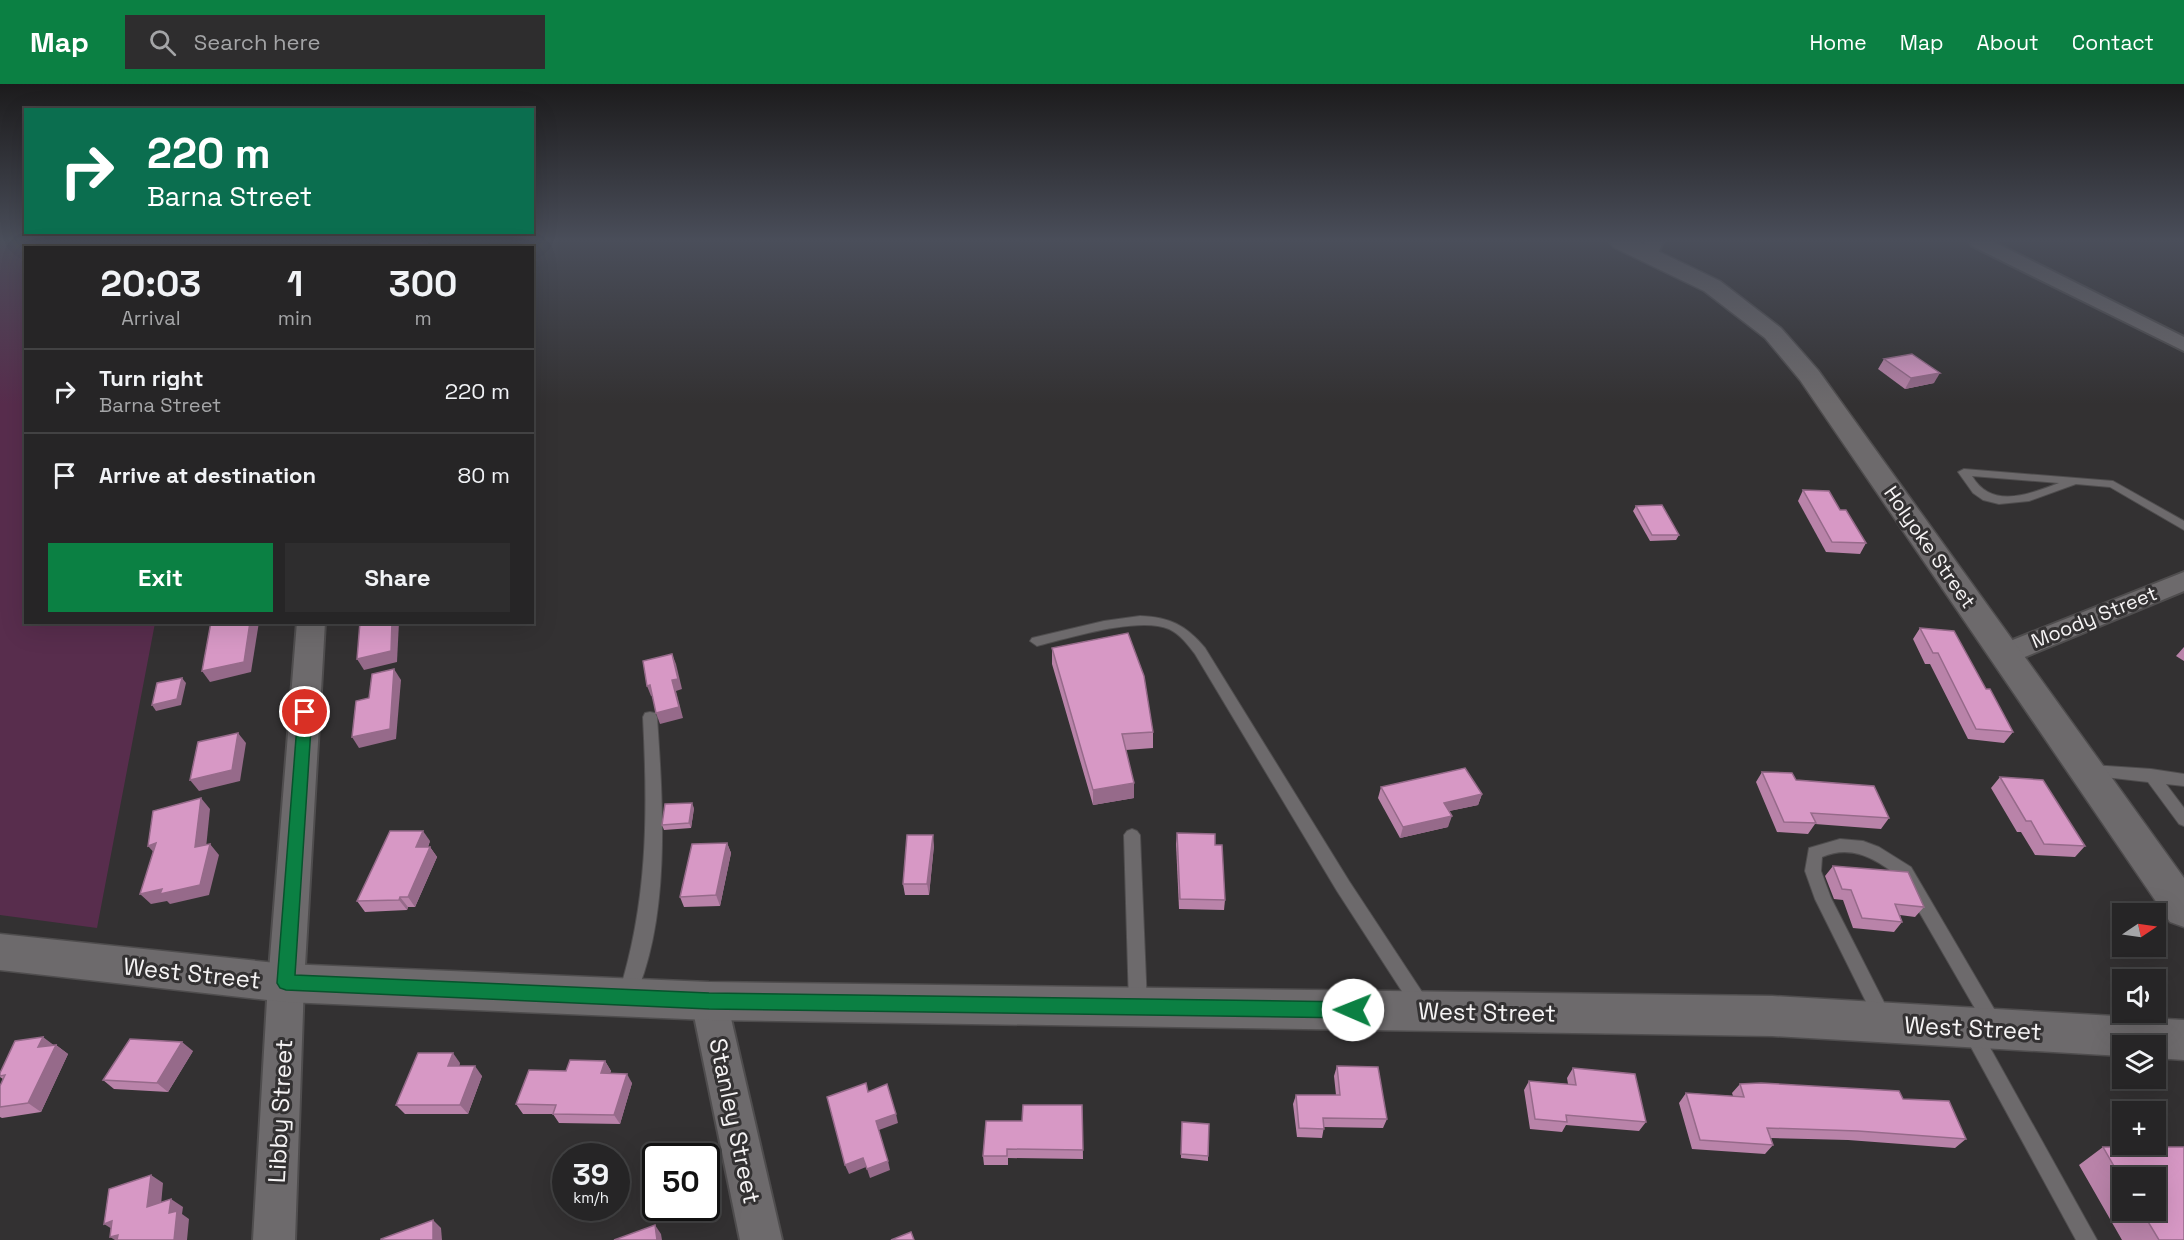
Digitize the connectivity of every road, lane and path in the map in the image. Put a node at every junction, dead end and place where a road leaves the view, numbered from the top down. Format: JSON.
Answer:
{"nodes":[{"id":1,"x":1725,"y":296,"type":"edge"},
{"id":2,"x":2086,"y":296,"type":"edge"},
{"id":3,"x":2184,"y":345,"type":"edge"},
{"id":4,"x":2074,"y":481,"type":"junction"},
{"id":5,"x":2184,"y":526,"type":"edge"},
{"id":6,"x":2184,"y":580,"type":"edge"},
{"id":7,"x":311,"y":624,"type":"edge"},
{"id":8,"x":1037,"y":641,"type":"dead end"},
{"id":9,"x":2005,"y":654,"type":"junction"},
{"id":10,"x":650,"y":717,"type":"dead end"},
{"id":11,"x":2087,"y":771,"type":"junction"},
{"id":12,"x":2151,"y":775,"type":"junction"},
{"id":13,"x":2184,"y":780,"type":"edge"},
{"id":14,"x":2184,"y":820,"type":"edge"},
{"id":15,"x":1132,"y":835,"type":"dead end"},
{"id":16,"x":2184,"y":910,"type":"edge"},
{"id":17,"x":0,"y":952,"type":"edge"},
{"id":18,"x":286,"y":983,"type":"junction"},
{"id":19,"x":627,"y":996,"type":"junction"},
{"id":20,"x":709,"y":1001,"type":"junction"},
{"id":21,"x":1138,"y":1007,"type":"junction"},
{"id":22,"x":1425,"y":1011,"type":"junction"},
{"id":23,"x":1885,"y":1022,"type":"junction"},
{"id":24,"x":1983,"y":1028,"type":"junction"},
{"id":25,"x":2184,"y":1040,"type":"edge"},
{"id":26,"x":274,"y":1240,"type":"edge"},
{"id":27,"x":761,"y":1240,"type":"edge"},
{"id":28,"x":2087,"y":1240,"type":"edge"}],
"edges":[{"from":1,"to":9,"type":"main road","name":"Holyoke Street"},
{"from":2,"to":3,"type":"street"},
{"from":4,"to":4,"type":"lane"},
{"from":4,"to":5,"type":"lane"},
{"from":6,"to":9,"type":"street","name":"Moody Street"},
{"from":7,"to":18,"type":"street","name":"Libby Street"},
{"from":8,"to":22,"type":"lane"},
{"from":9,"to":11,"type":"main road","name":"Holyoke Street"},
{"from":10,"to":19,"type":"lane"},
{"from":11,"to":12,"type":"lane"},
{"from":11,"to":16,"type":"main road","name":"Holyoke Street"},
{"from":12,"to":13,"type":"lane"},
{"from":12,"to":14,"type":"lane"},
{"from":15,"to":21,"type":"lane"},
{"from":17,"to":18,"type":"main road","name":"West Street"},
{"from":18,"to":19,"type":"main road","name":"West Street"},
{"from":18,"to":26,"type":"street","name":"Libby Street"},
{"from":19,"to":20,"type":"main road","name":"West Street"},
{"from":20,"to":21,"type":"main road","name":"West Street"},
{"from":20,"to":27,"type":"street","name":"Stanley Street"},
{"from":21,"to":22,"type":"main road","name":"West Street"},
{"from":22,"to":23,"type":"main road","name":"West Street"},
{"from":23,"to":24,"type":"main road","name":"West Street"},
{"from":23,"to":24,"type":"lane"},
{"from":24,"to":25,"type":"main road","name":"West Street"},
{"from":24,"to":28,"type":"lane"}]}
